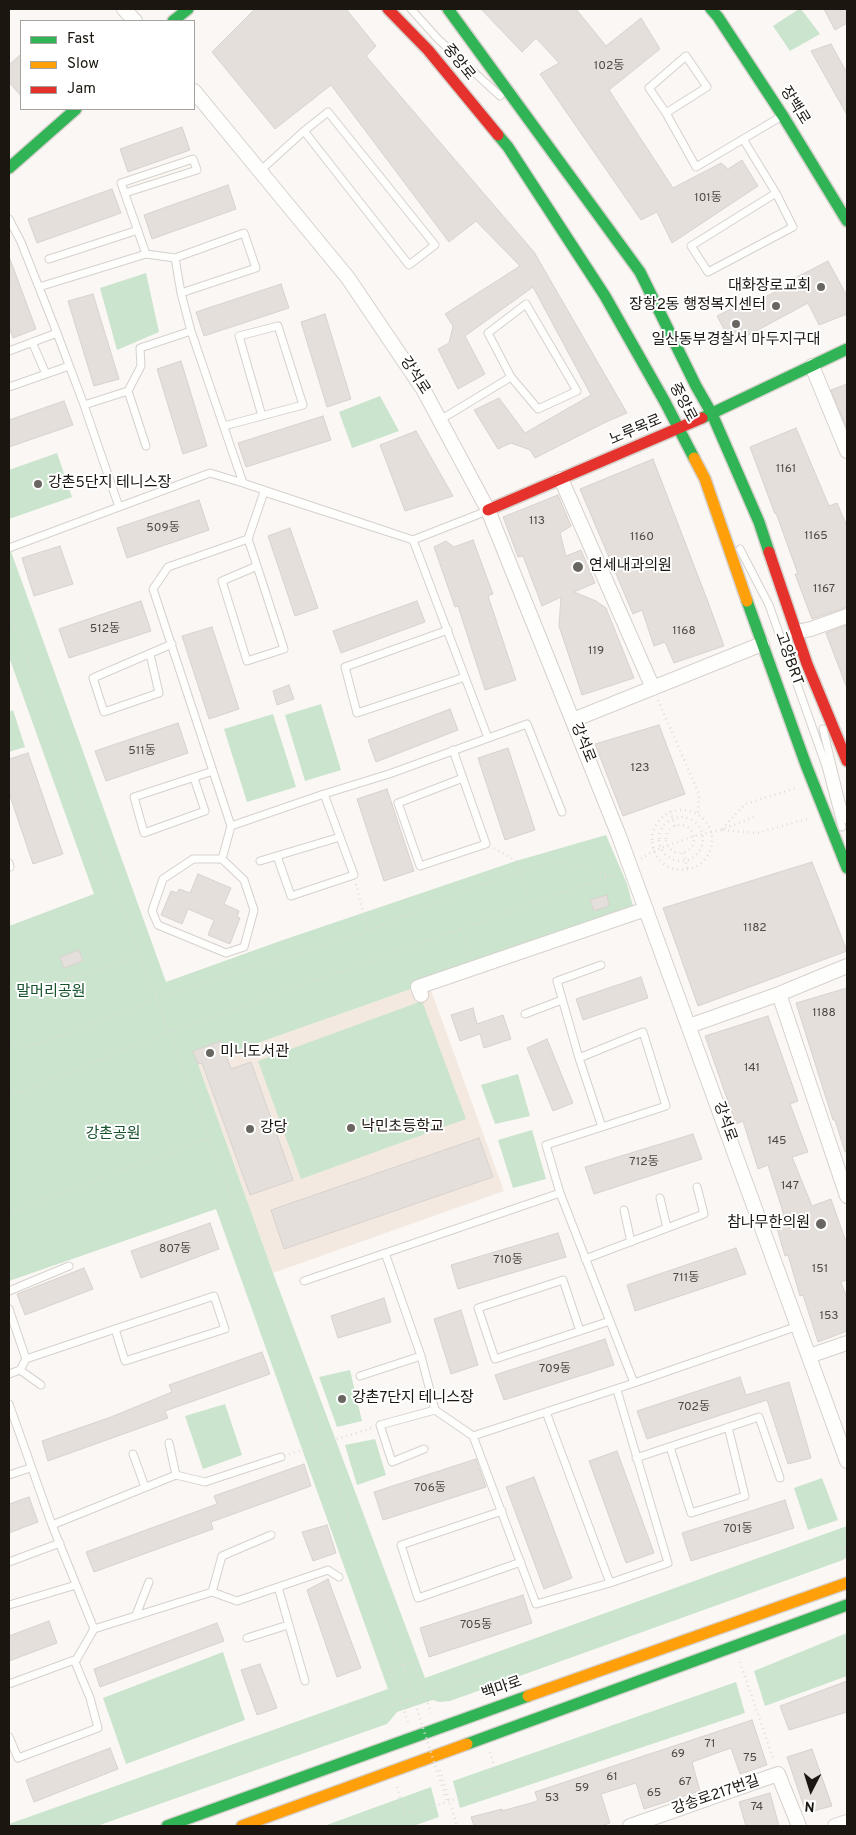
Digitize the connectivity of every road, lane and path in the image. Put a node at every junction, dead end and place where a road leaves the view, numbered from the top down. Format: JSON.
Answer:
{"nodes":[{"id":1,"x":124,"y":9,"type":"edge"},
{"id":2,"x":188,"y":9,"type":"edge"},
{"id":3,"x":388,"y":9,"type":"edge"},
{"id":4,"x":410,"y":9,"type":"edge"},
{"id":5,"x":448,"y":9,"type":"edge"},
{"id":6,"x":712,"y":9,"type":"edge"},
{"id":7,"x":134,"y":20,"type":"edge"},
{"id":8,"x":175,"y":20,"type":"edge"},
{"id":9,"x":195,"y":91,"type":"edge"},
{"id":10,"x":75,"y":110,"type":"edge"},
{"id":11,"x":666,"y":113,"type":"junction"},
{"id":12,"x":783,"y":116,"type":"junction"},
{"id":13,"x":531,"y":124,"type":"junction"},
{"id":14,"x":304,"y":131,"type":"junction"},
{"id":15,"x":743,"y":139,"type":"junction"},
{"id":16,"x":9,"y":168,"type":"edge"},
{"id":17,"x":260,"y":171,"type":"junction"},
{"id":18,"x":776,"y":192,"type":"junction"},
{"id":19,"x":125,"y":193,"type":"junction"},
{"id":20,"x":9,"y":219,"type":"edge"},
{"id":21,"x":847,"y":221,"type":"edge"},
{"id":22,"x":138,"y":230,"type":"junction"},
{"id":23,"x":146,"y":254,"type":"junction"},
{"id":24,"x":175,"y":258,"type":"junction"},
{"id":25,"x":49,"y":259,"type":"dead end"},
{"id":26,"x":39,"y":287,"type":"junction"},
{"id":27,"x":181,"y":293,"type":"junction"},
{"id":28,"x":192,"y":331,"type":"junction"},
{"id":29,"x":57,"y":333,"type":"junction"},
{"id":30,"x":32,"y":342,"type":"junction"},
{"id":31,"x":847,"y":349,"type":"edge"},
{"id":32,"x":9,"y":351,"type":"edge"},
{"id":33,"x":69,"y":366,"type":"junction"},
{"id":34,"x":812,"y":366,"type":"junction"},
{"id":35,"x":46,"y":374,"type":"junction"},
{"id":36,"x":511,"y":377,"type":"junction"},
{"id":37,"x":9,"y":387,"type":"edge"},
{"id":38,"x":128,"y":391,"type":"junction"},
{"id":39,"x":84,"y":405,"type":"junction"},
{"id":40,"x":712,"y":414,"type":"junction"},
{"id":41,"x":262,"y":416,"type":"junction"},
{"id":42,"x":440,"y":420,"type":"junction"},
{"id":43,"x":224,"y":426,"type":"junction"},
{"id":44,"x":679,"y":429,"type":"junction"},
{"id":45,"x":146,"y":446,"type":"dead end"},
{"id":46,"x":847,"y":450,"type":"edge"},
{"id":47,"x":561,"y":479,"type":"junction"},
{"id":48,"x":705,"y":479,"type":"junction"},
{"id":49,"x":243,"y":483,"type":"junction"},
{"id":50,"x":119,"y":507,"type":"junction"},
{"id":51,"x":488,"y":510,"type":"junction"},
{"id":52,"x":248,"y":539,"type":"junction"},
{"id":53,"x":413,"y":540,"type":"junction"},
{"id":54,"x":9,"y":548,"type":"edge"},
{"id":55,"x":257,"y":566,"type":"junction"},
{"id":56,"x":9,"y":610,"type":"edge"},
{"id":57,"x":847,"y":616,"type":"edge"},
{"id":58,"x":448,"y":630,"type":"junction"},
{"id":59,"x":796,"y":632,"type":"junction"},
{"id":60,"x":172,"y":644,"type":"junction"},
{"id":61,"x":762,"y":644,"type":"junction"},
{"id":62,"x":150,"y":654,"type":"junction"},
{"id":63,"x":807,"y":664,"type":"junction"},
{"id":64,"x":465,"y":677,"type":"junction"},
{"id":65,"x":653,"y":688,"type":"junction"},
{"id":66,"x":573,"y":720,"type":"junction"},
{"id":67,"x":488,"y":738,"type":"junction"},
{"id":68,"x":453,"y":750,"type":"junction"},
{"id":69,"x":847,"y":761,"type":"edge"},
{"id":70,"x":213,"y":771,"type":"junction"},
{"id":71,"x":194,"y":778,"type":"junction"},
{"id":72,"x":463,"y":778,"type":"junction"},
{"id":73,"x":804,"y":786,"type":"dead end"},
{"id":74,"x":324,"y":794,"type":"junction"},
{"id":75,"x":562,"y":812,"type":"dead end"},
{"id":76,"x":670,"y":812,"type":"junction"},
{"id":77,"x":698,"y":814,"type":"junction"},
{"id":78,"x":754,"y":817,"type":"dead end"},
{"id":79,"x":814,"y":817,"type":"dead end"},
{"id":80,"x":673,"y":818,"type":"junction"},
{"id":81,"x":847,"y":820,"type":"edge"},
{"id":82,"x":231,"y":826,"type":"junction"},
{"id":83,"x":675,"y":826,"type":"junction"},
{"id":84,"x":722,"y":830,"type":"junction"},
{"id":85,"x":712,"y":832,"type":"junction"},
{"id":86,"x":702,"y":835,"type":"junction"},
{"id":87,"x":694,"y":836,"type":"junction"},
{"id":88,"x":340,"y":837,"type":"junction"},
{"id":89,"x":845,"y":839,"type":"dead end"},
{"id":90,"x":486,"y":844,"type":"junction"},
{"id":91,"x":667,"y":846,"type":"junction"},
{"id":92,"x":660,"y":849,"type":"junction"},
{"id":93,"x":653,"y":852,"type":"junction"},
{"id":94,"x":683,"y":853,"type":"junction"},
{"id":95,"x":277,"y":856,"type":"junction"},
{"id":96,"x":222,"y":859,"type":"junction"},
{"id":97,"x":639,"y":860,"type":"dead end"},
{"id":98,"x":260,"y":861,"type":"dead end"},
{"id":99,"x":686,"y":861,"type":"junction"},
{"id":100,"x":847,"y":868,"type":"edge"},
{"id":101,"x":688,"y":870,"type":"junction"},
{"id":102,"x":622,"y":872,"type":"dead end"},
{"id":103,"x":520,"y":873,"type":"junction"},
{"id":104,"x":354,"y":875,"type":"junction"},
{"id":105,"x":612,"y":876,"type":"junction"},
{"id":106,"x":532,"y":904,"type":"junction"},
{"id":107,"x":646,"y":909,"type":"junction"},
{"id":108,"x":460,"y":929,"type":"junction"},
{"id":109,"x":368,"y":931,"type":"junction"},
{"id":110,"x":140,"y":954,"type":"junction"},
{"id":111,"x":601,"y":965,"type":"dead end"},
{"id":112,"x":847,"y":966,"type":"edge"},
{"id":113,"x":476,"y":967,"type":"junction"},
{"id":114,"x":9,"y":990,"type":"edge"},
{"id":115,"x":779,"y":994,"type":"junction"},
{"id":116,"x":421,"y":995,"type":"dead end"},
{"id":117,"x":157,"y":999,"type":"junction"},
{"id":118,"x":562,"y":1000,"type":"junction"},
{"id":119,"x":525,"y":1014,"type":"dead end"},
{"id":120,"x":689,"y":1026,"type":"junction"},
{"id":121,"x":170,"y":1032,"type":"junction"},
{"id":122,"x":9,"y":1043,"type":"edge"},
{"id":123,"x":579,"y":1058,"type":"junction"},
{"id":124,"x":9,"y":1097,"type":"edge"},
{"id":125,"x":602,"y":1128,"type":"junction"},
{"id":126,"x":209,"y":1138,"type":"junction"},
{"id":127,"x":697,"y":1188,"type":"dead end"},
{"id":128,"x":560,"y":1193,"type":"junction"},
{"id":129,"x":847,"y":1196,"type":"edge"},
{"id":130,"x":660,"y":1198,"type":"dead end"},
{"id":131,"x":624,"y":1210,"type":"dead end"},
{"id":132,"x":9,"y":1213,"type":"edge"},
{"id":133,"x":667,"y":1228,"type":"junction"},
{"id":134,"x":631,"y":1242,"type":"junction"},
{"id":135,"x":386,"y":1253,"type":"junction"},
{"id":136,"x":585,"y":1259,"type":"junction"},
{"id":137,"x":69,"y":1266,"type":"dead end"},
{"id":138,"x":304,"y":1281,"type":"dead end"},
{"id":139,"x":9,"y":1291,"type":"edge"},
{"id":140,"x":9,"y":1309,"type":"edge"},
{"id":141,"x":610,"y":1321,"type":"junction"},
{"id":142,"x":798,"y":1326,"type":"junction"},
{"id":143,"x":116,"y":1329,"type":"junction"},
{"id":144,"x":580,"y":1331,"type":"junction"},
{"id":145,"x":847,"y":1343,"type":"edge"},
{"id":146,"x":422,"y":1356,"type":"junction"},
{"id":147,"x":809,"y":1356,"type":"junction"},
{"id":148,"x":26,"y":1359,"type":"junction"},
{"id":149,"x":20,"y":1370,"type":"junction"},
{"id":150,"x":9,"y":1374,"type":"edge"},
{"id":151,"x":360,"y":1376,"type":"dead end"},
{"id":152,"x":634,"y":1383,"type":"junction"},
{"id":153,"x":41,"y":1385,"type":"dead end"},
{"id":154,"x":617,"y":1390,"type":"junction"},
{"id":155,"x":9,"y":1404,"type":"edge"},
{"id":156,"x":435,"y":1410,"type":"junction"},
{"id":157,"x":546,"y":1412,"type":"junction"},
{"id":158,"x":380,"y":1425,"type":"junction"},
{"id":159,"x":728,"y":1427,"type":"junction"},
{"id":160,"x":473,"y":1436,"type":"junction"},
{"id":161,"x":169,"y":1443,"type":"dead end"},
{"id":162,"x":321,"y":1443,"type":"junction"},
{"id":163,"x":670,"y":1447,"type":"junction"},
{"id":164,"x":424,"y":1449,"type":"dead end"},
{"id":165,"x":133,"y":1454,"type":"dead end"},
{"id":166,"x":281,"y":1457,"type":"joint"},
{"id":167,"x":636,"y":1458,"type":"junction"},
{"id":168,"x":847,"y":1461,"type":"edge"},
{"id":169,"x":30,"y":1468,"type":"junction"},
{"id":170,"x":9,"y":1475,"type":"edge"},
{"id":171,"x":176,"y":1476,"type":"junction"},
{"id":172,"x":780,"y":1478,"type":"dead end"},
{"id":173,"x":145,"y":1487,"type":"junction"},
{"id":174,"x":502,"y":1511,"type":"junction"},
{"id":175,"x":52,"y":1525,"type":"junction"},
{"id":176,"x":271,"y":1535,"type":"dead end"},
{"id":177,"x":60,"y":1544,"type":"junction"},
{"id":178,"x":847,"y":1548,"type":"edge"},
{"id":179,"x":9,"y":1562,"type":"edge"},
{"id":180,"x":521,"y":1562,"type":"junction"},
{"id":181,"x":339,"y":1577,"type":"dead end"},
{"id":182,"x":149,"y":1582,"type":"dead end"},
{"id":183,"x":610,"y":1582,"type":"junction"},
{"id":184,"x":847,"y":1583,"type":"edge"},
{"id":185,"x":76,"y":1585,"type":"junction"},
{"id":186,"x":278,"y":1587,"type":"junction"},
{"id":187,"x":212,"y":1592,"type":"junction"},
{"id":188,"x":9,"y":1605,"type":"edge"},
{"id":189,"x":847,"y":1605,"type":"edge"},
{"id":190,"x":136,"y":1615,"type":"junction"},
{"id":191,"x":288,"y":1625,"type":"junction"},
{"id":192,"x":94,"y":1629,"type":"junction"},
{"id":193,"x":247,"y":1638,"type":"dead end"},
{"id":194,"x":77,"y":1659,"type":"junction"},
{"id":195,"x":740,"y":1660,"type":"dead end"},
{"id":196,"x":403,"y":1666,"type":"junction"},
{"id":197,"x":304,"y":1681,"type":"dead end"},
{"id":198,"x":9,"y":1684,"type":"edge"},
{"id":199,"x":425,"y":1695,"type":"junction"},
{"id":200,"x":414,"y":1699,"type":"junction"},
{"id":201,"x":401,"y":1703,"type":"junction"},
{"id":202,"x":432,"y":1717,"type":"dead end"},
{"id":203,"x":409,"y":1725,"type":"dead end"},
{"id":204,"x":9,"y":1737,"type":"edge"},
{"id":205,"x":490,"y":1750,"type":"dead end"},
{"id":206,"x":440,"y":1768,"type":"dead end"},
{"id":207,"x":778,"y":1774,"type":"junction"},
{"id":208,"x":396,"y":1784,"type":"dead end"},
{"id":209,"x":447,"y":1802,"type":"junction"},
{"id":210,"x":654,"y":1822,"type":"edge"},
{"id":211,"x":847,"y":1822,"type":"edge"},
{"id":212,"x":53,"y":1826,"type":"edge"},
{"id":213,"x":167,"y":1826,"type":"edge"},
{"id":214,"x":242,"y":1826,"type":"edge"},
{"id":215,"x":457,"y":1826,"type":"edge"},
{"id":216,"x":630,"y":1826,"type":"edge"},
{"id":217,"x":798,"y":1826,"type":"edge"},
{"id":218,"x":835,"y":1826,"type":"edge"}],
"edges":[{"from":1,"to":7,"type":"street"},
{"from":2,"to":8,"type":"main road"},
{"from":3,"to":44,"type":"main road","name":"중앙로"},
{"from":4,"to":13,"type":"lane"},
{"from":5,"to":13,"type":"main road","name":"중앙로"},
{"from":6,"to":12,"type":"main road","name":"장백로"},
{"from":9,"to":17,"type":"street","name":"강석로"},
{"from":10,"to":16,"type":"main road"},
{"from":11,"to":11,"type":"lane"},
{"from":11,"to":15,"type":"lane"},
{"from":12,"to":15,"type":"lane"},
{"from":12,"to":21,"type":"main road","name":"장백로"},
{"from":13,"to":40,"type":"main road","name":"중앙로"},
{"from":14,"to":14,"type":"lane"},
{"from":14,"to":17,"type":"lane"},
{"from":15,"to":18,"type":"lane"},
{"from":17,"to":42,"type":"street","name":"강석로"},
{"from":18,"to":18,"type":"lane"},
{"from":19,"to":19,"type":"lane"},
{"from":19,"to":22,"type":"lane"},
{"from":20,"to":26,"type":"lane"},
{"from":22,"to":23,"type":"lane"},
{"from":22,"to":25,"type":"lane"},
{"from":23,"to":24,"type":"lane"},
{"from":23,"to":26,"type":"lane"},
{"from":24,"to":27,"type":"lane"},
{"from":24,"to":27,"type":"lane"},
{"from":26,"to":29,"type":"lane"},
{"from":27,"to":28,"type":"lane"},
{"from":28,"to":38,"type":"lane"},
{"from":28,"to":43,"type":"lane"},
{"from":29,"to":30,"type":"lane"},
{"from":29,"to":33,"type":"lane"},
{"from":30,"to":32,"type":"lane"},
{"from":30,"to":35,"type":"lane"},
{"from":31,"to":34,"type":"main road","name":"노루목로"},
{"from":33,"to":35,"type":"lane"},
{"from":33,"to":39,"type":"lane"},
{"from":34,"to":40,"type":"main road","name":"노루목로"},
{"from":34,"to":46,"type":"street"},
{"from":35,"to":37,"type":"lane"},
{"from":36,"to":36,"type":"lane"},
{"from":36,"to":42,"type":"lane"},
{"from":38,"to":39,"type":"lane"},
{"from":38,"to":45,"type":"lane"},
{"from":39,"to":50,"type":"lane"},
{"from":40,"to":44,"type":"main road","name":"노루목로"},
{"from":40,"to":59,"type":"main road","name":"중앙로"},
{"from":41,"to":41,"type":"lane"},
{"from":41,"to":43,"type":"lane"},
{"from":42,"to":51,"type":"street","name":"강석로"},
{"from":43,"to":49,"type":"lane"},
{"from":44,"to":47,"type":"main road","name":"노루목로"},
{"from":44,"to":48,"type":"main road","name":"중앙로"},
{"from":47,"to":51,"type":"main road","name":"노루목로"},
{"from":47,"to":65,"type":"street"},
{"from":48,"to":61,"type":"main road","name":"중앙로"},
{"from":48,"to":89,"type":"lane","name":"고양BRT"},
{"from":49,"to":50,"type":"lane"},
{"from":49,"to":53,"type":"lane"},
{"from":50,"to":54,"type":"lane"},
{"from":51,"to":53,"type":"lane"},
{"from":51,"to":66,"type":"street","name":"강석로"},
{"from":52,"to":53,"type":"lane"},
{"from":52,"to":55,"type":"lane"},
{"from":52,"to":60,"type":"lane"},
{"from":53,"to":58,"type":"lane"},
{"from":55,"to":55,"type":"lane"},
{"from":56,"to":110,"type":"path"},
{"from":57,"to":59,"type":"street"},
{"from":58,"to":64,"type":"lane"},
{"from":58,"to":64,"type":"lane"},
{"from":59,"to":63,"type":"main road","name":"중앙로"},
{"from":60,"to":62,"type":"lane"},
{"from":60,"to":70,"type":"lane"},
{"from":61,"to":65,"type":"street"},
{"from":61,"to":100,"type":"main road","name":"중앙로"},
{"from":62,"to":62,"type":"lane"},
{"from":63,"to":69,"type":"main road","name":"중앙로"},
{"from":63,"to":81,"type":"lane","name":"고양BRT"},
{"from":64,"to":67,"type":"lane"},
{"from":65,"to":66,"type":"street"},
{"from":65,"to":77,"type":"path"},
{"from":66,"to":107,"type":"street","name":"강석로"},
{"from":67,"to":68,"type":"lane"},
{"from":67,"to":75,"type":"lane"},
{"from":68,"to":72,"type":"lane"},
{"from":68,"to":74,"type":"lane"},
{"from":70,"to":71,"type":"lane"},
{"from":70,"to":82,"type":"lane"},
{"from":71,"to":71,"type":"lane"},
{"from":72,"to":90,"type":"lane"},
{"from":72,"to":90,"type":"lane"},
{"from":73,"to":84,"type":"path"},
{"from":74,"to":82,"type":"lane"},
{"from":74,"to":88,"type":"lane"},
{"from":76,"to":77,"type":"path"},
{"from":76,"to":80,"type":"path"},
{"from":76,"to":93,"type":"path"},
{"from":77,"to":85,"type":"path"},
{"from":78,"to":84,"type":"path"},
{"from":79,"to":84,"type":"path"},
{"from":80,"to":83,"type":"path"},
{"from":80,"to":86,"type":"path"},
{"from":80,"to":92,"type":"path"},
{"from":82,"to":96,"type":"lane"},
{"from":83,"to":87,"type":"path"},
{"from":83,"to":91,"type":"path"},
{"from":84,"to":85,"type":"path"},
{"from":85,"to":86,"type":"path"},
{"from":85,"to":101,"type":"path"},
{"from":86,"to":87,"type":"path"},
{"from":86,"to":99,"type":"path"},
{"from":87,"to":91,"type":"path"},
{"from":87,"to":94,"type":"path"},
{"from":88,"to":95,"type":"lane"},
{"from":88,"to":104,"type":"lane"},
{"from":90,"to":103,"type":"path"},
{"from":91,"to":92,"type":"path"},
{"from":91,"to":94,"type":"path"},
{"from":92,"to":93,"type":"path"},
{"from":92,"to":99,"type":"path"},
{"from":93,"to":97,"type":"path"},
{"from":93,"to":101,"type":"path"},
{"from":94,"to":99,"type":"path"},
{"from":95,"to":98,"type":"lane"},
{"from":95,"to":104,"type":"lane"},
{"from":96,"to":96,"type":"lane"},
{"from":99,"to":101,"type":"path"},
{"from":102,"to":105,"type":"path"},
{"from":103,"to":105,"type":"path"},
{"from":103,"to":106,"type":"path"},
{"from":103,"to":109,"type":"path"},
{"from":104,"to":109,"type":"path"},
{"from":105,"to":106,"type":"path"},
{"from":106,"to":108,"type":"path"},
{"from":107,"to":113,"type":"street"},
{"from":107,"to":120,"type":"street","name":"강석로"},
{"from":108,"to":113,"type":"path"},
{"from":108,"to":121,"type":"path"},
{"from":109,"to":117,"type":"path"},
{"from":110,"to":114,"type":"path"},
{"from":110,"to":117,"type":"path"},
{"from":111,"to":118,"type":"lane"},
{"from":112,"to":115,"type":"street"},
{"from":113,"to":116,"type":"street"},
{"from":115,"to":120,"type":"street"},
{"from":115,"to":129,"type":"street"},
{"from":117,"to":121,"type":"path"},
{"from":117,"to":122,"type":"path"},
{"from":118,"to":119,"type":"lane"},
{"from":118,"to":123,"type":"lane"},
{"from":120,"to":142,"type":"street","name":"강석로"},
{"from":121,"to":124,"type":"path"},
{"from":121,"to":126,"type":"path"},
{"from":123,"to":125,"type":"lane"},
{"from":123,"to":125,"type":"lane"},
{"from":125,"to":128,"type":"lane"},
{"from":126,"to":132,"type":"path"},
{"from":126,"to":162,"type":"path"},
{"from":127,"to":133,"type":"lane"},
{"from":128,"to":135,"type":"lane"},
{"from":128,"to":136,"type":"lane"},
{"from":130,"to":133,"type":"lane"},
{"from":131,"to":134,"type":"lane"},
{"from":133,"to":134,"type":"lane"},
{"from":134,"to":136,"type":"lane"},
{"from":135,"to":138,"type":"lane"},
{"from":135,"to":146,"type":"lane"},
{"from":136,"to":141,"type":"lane"},
{"from":137,"to":139,"type":"lane"},
{"from":140,"to":148,"type":"lane"},
{"from":141,"to":144,"type":"lane"},
{"from":141,"to":152,"type":"lane"},
{"from":142,"to":147,"type":"street","name":"강석로"},
{"from":142,"to":152,"type":"lane"},
{"from":143,"to":143,"type":"lane"},
{"from":143,"to":148,"type":"lane"},
{"from":144,"to":144,"type":"lane"},
{"from":145,"to":147,"type":"street"},
{"from":146,"to":151,"type":"lane"},
{"from":146,"to":156,"type":"lane"},
{"from":147,"to":168,"type":"street","name":"강석로"},
{"from":148,"to":149,"type":"lane"},
{"from":149,"to":150,"type":"lane"},
{"from":149,"to":153,"type":"lane"},
{"from":152,"to":154,"type":"lane"},
{"from":154,"to":157,"type":"lane"},
{"from":154,"to":167,"type":"lane"},
{"from":155,"to":169,"type":"lane"},
{"from":156,"to":158,"type":"lane"},
{"from":156,"to":160,"type":"lane"},
{"from":157,"to":160,"type":"lane"},
{"from":157,"to":183,"type":"lane"},
{"from":158,"to":162,"type":"path"},
{"from":158,"to":164,"type":"lane"},
{"from":159,"to":163,"type":"lane"},
{"from":159,"to":163,"type":"lane"},
{"from":159,"to":172,"type":"lane"},
{"from":160,"to":174,"type":"lane"},
{"from":161,"to":171,"type":"lane"},
{"from":162,"to":166,"type":"path"},
{"from":162,"to":196,"type":"path"},
{"from":163,"to":167,"type":"lane"},
{"from":165,"to":173,"type":"lane"},
{"from":166,"to":171,"type":"lane"},
{"from":167,"to":183,"type":"lane"},
{"from":169,"to":170,"type":"lane"},
{"from":169,"to":175,"type":"lane"},
{"from":171,"to":173,"type":"lane"},
{"from":173,"to":175,"type":"lane"},
{"from":174,"to":180,"type":"lane"},
{"from":174,"to":180,"type":"lane"},
{"from":175,"to":177,"type":"lane"},
{"from":176,"to":187,"type":"lane"},
{"from":177,"to":179,"type":"lane"},
{"from":177,"to":185,"type":"lane"},
{"from":178,"to":199,"type":"path"},
{"from":180,"to":183,"type":"lane"},
{"from":181,"to":186,"type":"lane"},
{"from":182,"to":190,"type":"lane"},
{"from":184,"to":213,"type":"main road","name":"백마로"},
{"from":185,"to":188,"type":"lane"},
{"from":185,"to":192,"type":"lane"},
{"from":186,"to":187,"type":"lane"},
{"from":186,"to":191,"type":"lane"},
{"from":187,"to":190,"type":"lane"},
{"from":189,"to":214,"type":"main road"},
{"from":190,"to":192,"type":"lane"},
{"from":191,"to":193,"type":"lane"},
{"from":191,"to":197,"type":"lane"},
{"from":192,"to":194,"type":"lane"},
{"from":194,"to":198,"type":"lane"},
{"from":194,"to":204,"type":"lane"},
{"from":195,"to":207,"type":"path"},
{"from":196,"to":199,"type":"path"},
{"from":196,"to":200,"type":"path","bridge":true},
{"from":196,"to":201,"type":"path"},
{"from":199,"to":200,"type":"path"},
{"from":199,"to":202,"type":"path"},
{"from":200,"to":201,"type":"path"},
{"from":200,"to":209,"type":"path","bridge":true},
{"from":201,"to":203,"type":"path"},
{"from":201,"to":212,"type":"path"},
{"from":205,"to":209,"type":"path","bridge":true},
{"from":206,"to":215,"type":"path"},
{"from":207,"to":210,"type":"street","name":"강송로217번길"},
{"from":207,"to":217,"type":"street"},
{"from":208,"to":209,"type":"path","bridge":true},
{"from":210,"to":216,"type":"street","name":"강송로217번길"},
{"from":211,"to":218,"type":"street"}]}
